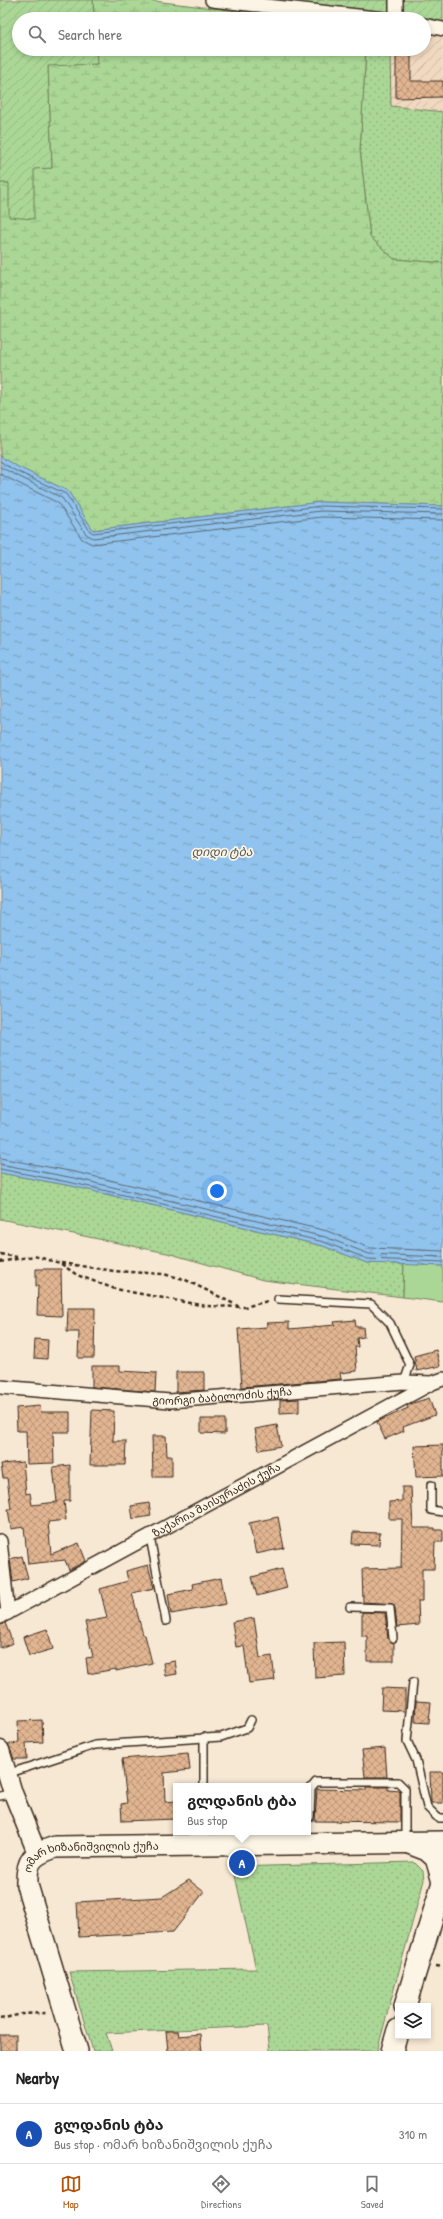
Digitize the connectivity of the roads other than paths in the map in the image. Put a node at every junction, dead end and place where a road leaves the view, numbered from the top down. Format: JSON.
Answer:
{"nodes":[{"id":1,"x":212,"y":0,"type":"edge"},
{"id":2,"x":396,"y":0,"type":"edge"},
{"id":3,"x":321,"y":12,"type":"edge"},
{"id":4,"x":396,"y":12,"type":"edge"},
{"id":5,"x":431,"y":26,"type":"edge"},
{"id":6,"x":443,"y":29,"type":"edge"},
{"id":7,"x":278,"y":1299,"type":"road end"},
{"id":8,"x":438,"y":1381,"type":"edge"},
{"id":9,"x":404,"y":1382,"type":"junction"},
{"id":10,"x":0,"y":1387,"type":"edge"},
{"id":11,"x":431,"y":1486,"type":"dead end"},
{"id":12,"x":443,"y":1512,"type":"edge"},
{"id":13,"x":150,"y":1537,"type":"junction"},
{"id":14,"x":0,"y":1541,"type":"edge"},
{"id":15,"x":350,"y":1607,"type":"dead end"},
{"id":16,"x":4,"y":1615,"type":"edge"},
{"id":17,"x":166,"y":1621,"type":"dead end"},
{"id":18,"x":393,"y":1638,"type":"dead end"},
{"id":19,"x":413,"y":1682,"type":"dead end"},
{"id":20,"x":251,"y":1720,"type":"dead end"},
{"id":21,"x":204,"y":1737,"type":"junction"},
{"id":22,"x":0,"y":1750,"type":"edge"},
{"id":23,"x":7,"y":1774,"type":"junction"},
{"id":24,"x":204,"y":1783,"type":"edge"},
{"id":25,"x":311,"y":1788,"type":"edge"},
{"id":26,"x":7,"y":1795,"type":"edge"},
{"id":27,"x":443,"y":1818,"type":"edge"},
{"id":28,"x":443,"y":1842,"type":"edge"},
{"id":29,"x":407,"y":1843,"type":"junction"},
{"id":30,"x":37,"y":1853,"type":"junction"},
{"id":31,"x":443,"y":1882,"type":"edge"},
{"id":32,"x":406,"y":2003,"type":"edge"},
{"id":33,"x":395,"y":2039,"type":"edge"},
{"id":34,"x":77,"y":2051,"type":"edge"},
{"id":35,"x":392,"y":2051,"type":"edge"}],
"edges":[{"from":1,"to":3,"type":"street"},
{"from":2,"to":4,"type":"street"},
{"from":5,"to":6,"type":"street"},
{"from":7,"to":9,"type":"lane"},
{"from":8,"to":9,"type":"street","name":"გიორგი ბაბილოძის ქუჩა"},
{"from":8,"to":13,"type":"street","name":"ზაქარია მაისურაძის ქუჩა"},
{"from":9,"to":10,"type":"street","name":"გიორგი ბაბილოძის ქუჩა"},
{"from":11,"to":12,"type":"lane"},
{"from":13,"to":16,"type":"street","name":"ზაქარია მაისურაძის ქუჩა"},
{"from":13,"to":17,"type":"lane"},
{"from":14,"to":16,"type":"street"},
{"from":15,"to":18,"type":"lane"},
{"from":19,"to":27,"type":"lane"},
{"from":20,"to":21,"type":"lane"},
{"from":21,"to":23,"type":"lane"},
{"from":21,"to":24,"type":"lane"},
{"from":22,"to":23,"type":"street"},
{"from":23,"to":26,"type":"street"},
{"from":25,"to":29,"type":"lane"},
{"from":26,"to":30,"type":"street"},
{"from":28,"to":29,"type":"main road","name":"ომარ ხიზანიშვილის ქუჩა"},
{"from":29,"to":30,"type":"main road","name":"ომარ ხიზანიშვილის ქუჩა"},
{"from":29,"to":31,"type":"main road"},
{"from":30,"to":34,"type":"main road","name":"ომარ ხიზანიშვილის ქუჩა"},
{"from":31,"to":32,"type":"main road"},
{"from":33,"to":35,"type":"main road"}]}
